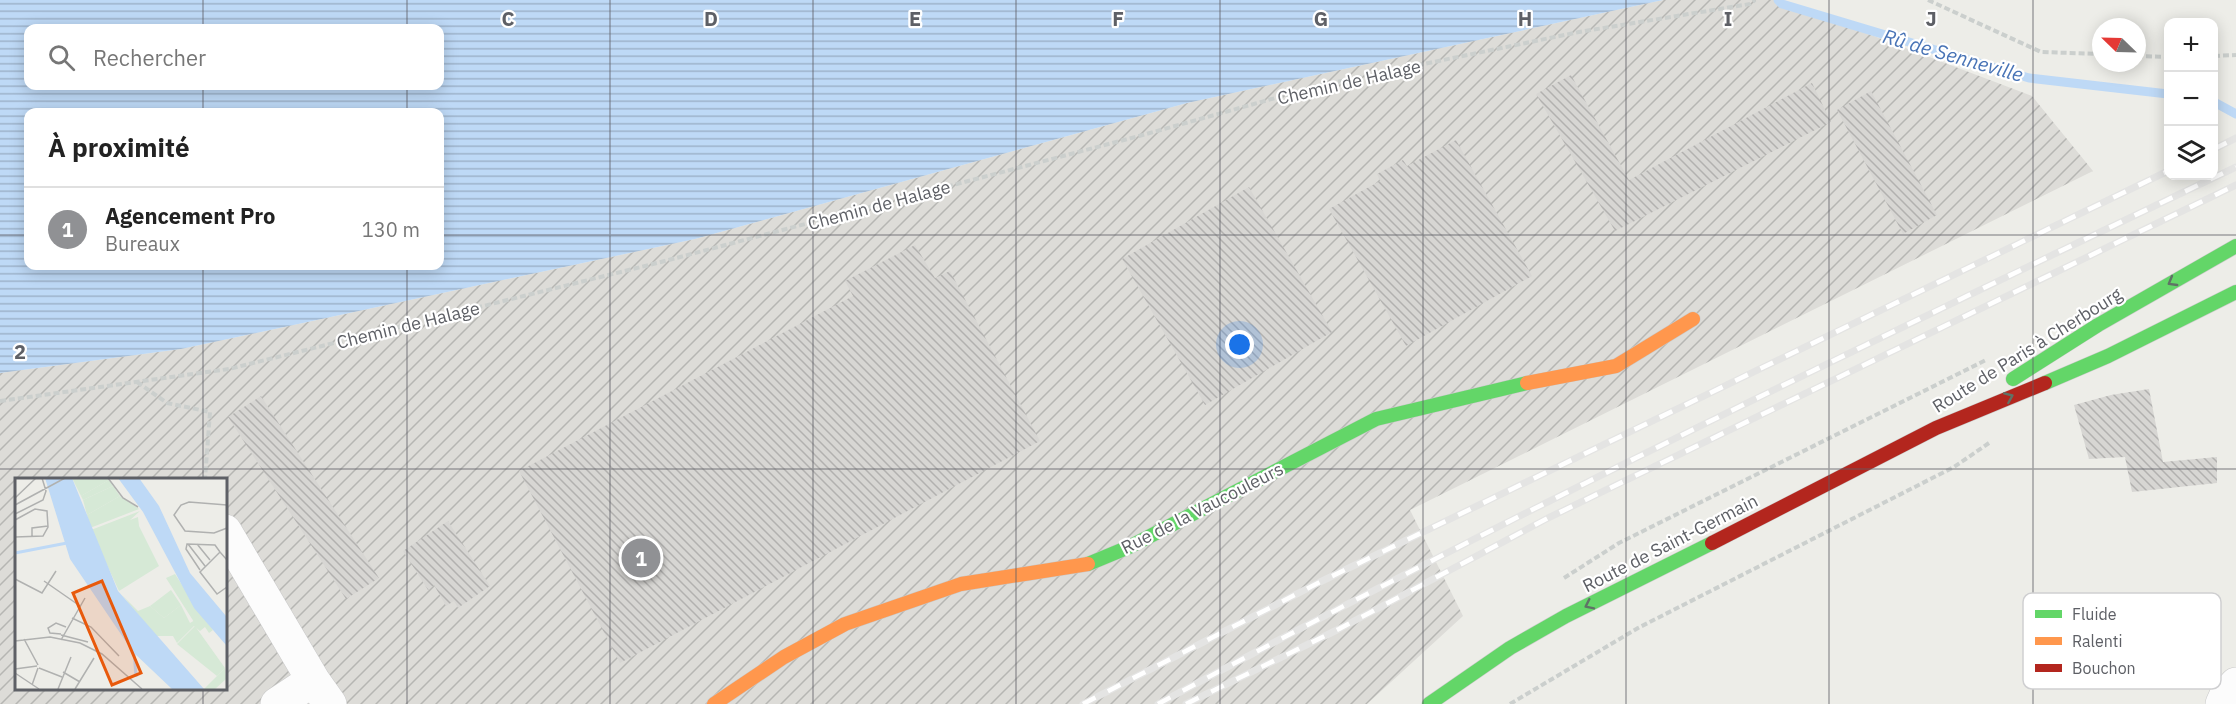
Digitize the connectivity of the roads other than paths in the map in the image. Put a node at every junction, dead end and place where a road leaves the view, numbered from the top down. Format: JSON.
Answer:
{"nodes":[{"id":1,"x":2236,"y":246,"type":"edge"},
{"id":2,"x":2236,"y":292,"type":"edge"},
{"id":3,"x":1693,"y":319,"type":"dead end"},
{"id":4,"x":1936,"y":428,"type":"junction"},
{"id":5,"x":226,"y":533,"type":"edge"},
{"id":6,"x":1679,"y":561,"type":"junction"},
{"id":7,"x":1600,"y":614,"type":"dead end"},
{"id":8,"x":2236,"y":684,"type":"edge"},
{"id":9,"x":322,"y":692,"type":"edge"},
{"id":10,"x":277,"y":704,"type":"edge"},
{"id":11,"x":714,"y":704,"type":"edge"},
{"id":12,"x":1429,"y":704,"type":"edge"},
{"id":13,"x":2222,"y":704,"type":"edge"}],
"edges":[{"from":1,"to":4,"type":"main road","name":"Route de Paris à Cherbourg","one_way":true},
{"from":4,"to":2,"type":"main road","name":"Route de Paris à Cherbourg","one_way":true},
{"from":3,"to":11,"type":"main road","name":"Rue de la Vaucouleurs"},
{"from":4,"to":6,"type":"main road","name":"Route de Saint-Germain"},
{"from":5,"to":9,"type":"street"},
{"from":6,"to":7,"type":"main road"},
{"from":6,"to":12,"type":"main road","name":"Route de Saint-Germain","one_way":true},
{"from":8,"to":13,"type":"street"},
{"from":9,"to":10,"type":"street"}]}
